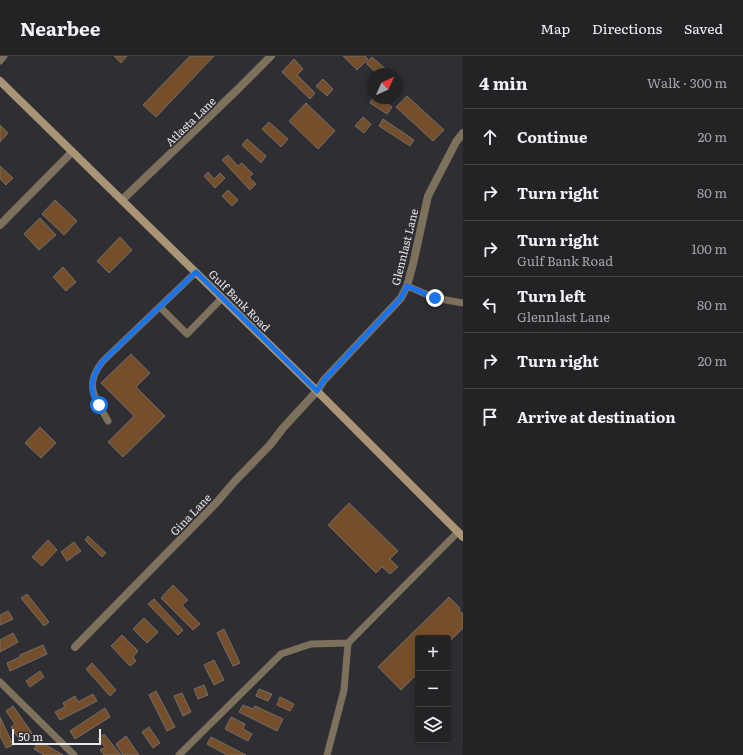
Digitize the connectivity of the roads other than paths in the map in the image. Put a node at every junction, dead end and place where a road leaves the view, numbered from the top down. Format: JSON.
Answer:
{"nodes":[{"id":1,"x":4,"y":56,"type":"edge"},
{"id":2,"x":271,"y":56,"type":"edge"},
{"id":3,"x":0,"y":61,"type":"edge"},
{"id":4,"x":0,"y":81,"type":"edge"},
{"id":5,"x":463,"y":133,"type":"edge"},
{"id":6,"x":72,"y":152,"type":"junction"},
{"id":7,"x":122,"y":200,"type":"junction"},
{"id":8,"x":0,"y":224,"type":"edge"},
{"id":9,"x":196,"y":272,"type":"junction"},
{"id":10,"x":407,"y":286,"type":"junction"},
{"id":11,"x":222,"y":298,"type":"junction"},
{"id":12,"x":463,"y":304,"type":"edge"},
{"id":13,"x":160,"y":307,"type":"junction"},
{"id":14,"x":317,"y":391,"type":"junction"},
{"id":15,"x":108,"y":421,"type":"dead end"},
{"id":16,"x":461,"y":535,"type":"edge"},
{"id":17,"x":348,"y":643,"type":"junction"},
{"id":18,"x":75,"y":648,"type":"dead end"},
{"id":19,"x":1,"y":685,"type":"edge"},
{"id":20,"x":74,"y":755,"type":"edge"},
{"id":21,"x":180,"y":755,"type":"edge"},
{"id":22,"x":328,"y":755,"type":"edge"}],
"edges":[{"from":1,"to":3,"type":"lane"},
{"from":2,"to":7,"type":"street","name":"Atlasta Lane"},
{"from":4,"to":6,"type":"main road","name":"Gulf Bank Road"},
{"from":5,"to":10,"type":"street","name":"Glennlast Lane"},
{"from":6,"to":7,"type":"main road","name":"Gulf Bank Road"},
{"from":6,"to":8,"type":"street"},
{"from":7,"to":9,"type":"main road","name":"Gulf Bank Road"},
{"from":9,"to":11,"type":"main road","name":"Gulf Bank Road"},
{"from":9,"to":13,"type":"lane"},
{"from":10,"to":12,"type":"lane"},
{"from":10,"to":14,"type":"street","name":"Glennlast Lane"},
{"from":11,"to":13,"type":"lane"},
{"from":11,"to":14,"type":"main road","name":"Gulf Bank Road"},
{"from":13,"to":15,"type":"lane"},
{"from":14,"to":16,"type":"main road","name":"Gulf Bank Road"},
{"from":14,"to":18,"type":"street","name":"Gina Lane"},
{"from":16,"to":17,"type":"lane"},
{"from":17,"to":21,"type":"lane"},
{"from":17,"to":22,"type":"lane"},
{"from":19,"to":20,"type":"lane"}]}
